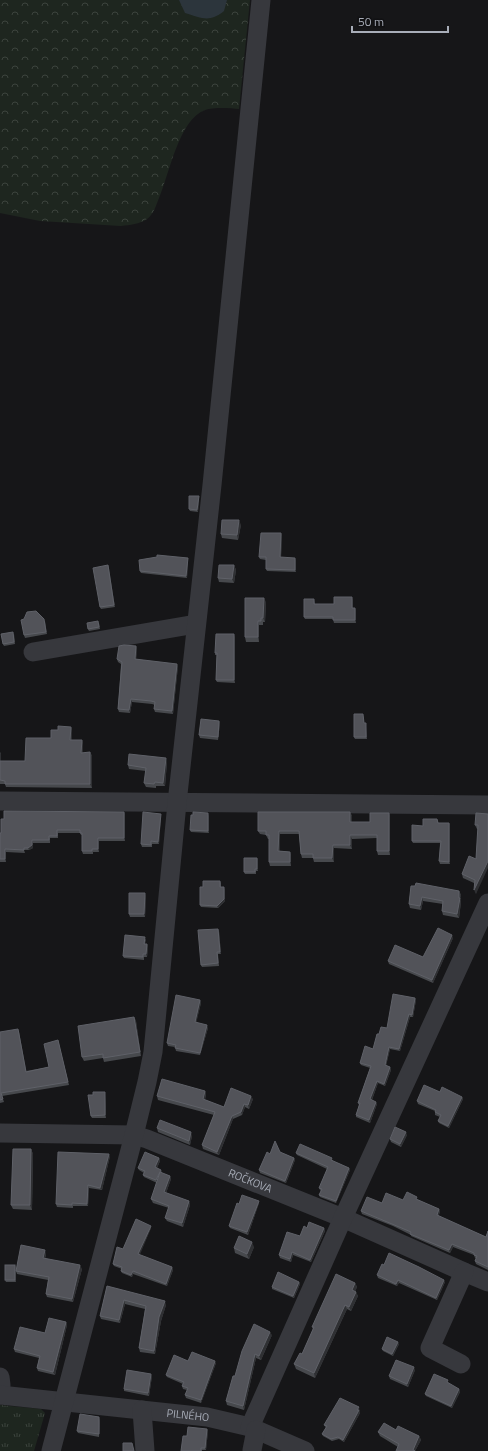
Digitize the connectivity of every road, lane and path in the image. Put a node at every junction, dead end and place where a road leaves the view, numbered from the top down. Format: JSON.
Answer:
{"nodes":[{"id":1,"x":261,"y":0,"type":"edge"},
{"id":2,"x":196,"y":624,"type":"junction"},
{"id":3,"x":34,"y":652,"type":"dead end"},
{"id":4,"x":0,"y":801,"type":"edge"},
{"id":5,"x":177,"y":802,"type":"junction"},
{"id":6,"x":488,"y":806,"type":"edge"},
{"id":7,"x":488,"y":902,"type":"edge"},
{"id":8,"x":0,"y":1133,"type":"edge"},
{"id":9,"x":134,"y":1135,"type":"junction"},
{"id":10,"x":343,"y":1218,"type":"junction"},
{"id":11,"x":464,"y":1272,"type":"junction"},
{"id":12,"x":488,"y":1282,"type":"edge"},
{"id":13,"x":461,"y":1364,"type":"dead end"},
{"id":14,"x":0,"y":1377,"type":"edge"},
{"id":15,"x":0,"y":1395,"type":"edge"},
{"id":16,"x":64,"y":1401,"type":"junction"},
{"id":17,"x":142,"y":1410,"type":"junction"},
{"id":18,"x":253,"y":1429,"type":"junction"},
{"id":19,"x":252,"y":1450,"type":"edge"},
{"id":20,"x":51,"y":1451,"type":"edge"},
{"id":21,"x":145,"y":1451,"type":"edge"},
{"id":22,"x":305,"y":1451,"type":"edge"}],
"edges":[{"from":1,"to":2,"type":"street"},
{"from":2,"to":3,"type":"street"},
{"from":2,"to":5,"type":"street"},
{"from":4,"to":5,"type":"street"},
{"from":5,"to":6,"type":"street"},
{"from":5,"to":9,"type":"street"},
{"from":7,"to":10,"type":"street"},
{"from":8,"to":9,"type":"street","name":"ROČKOVA"},
{"from":9,"to":10,"type":"street","name":"ROČKOVA"},
{"from":9,"to":16,"type":"street"},
{"from":10,"to":11,"type":"street","name":"ROČKOVA"},
{"from":10,"to":18,"type":"street"},
{"from":11,"to":12,"type":"street","name":"ROČKOVA"},
{"from":11,"to":13,"type":"street"},
{"from":14,"to":15,"type":"street"},
{"from":15,"to":16,"type":"street","name":"PILNÉHO"},
{"from":16,"to":17,"type":"street","name":"PILNÉHO"},
{"from":16,"to":20,"type":"street"},
{"from":17,"to":18,"type":"street","name":"PILNÉHO"},
{"from":17,"to":21,"type":"street"},
{"from":18,"to":19,"type":"street"},
{"from":18,"to":22,"type":"street","name":"PILNÉHO"}]}
